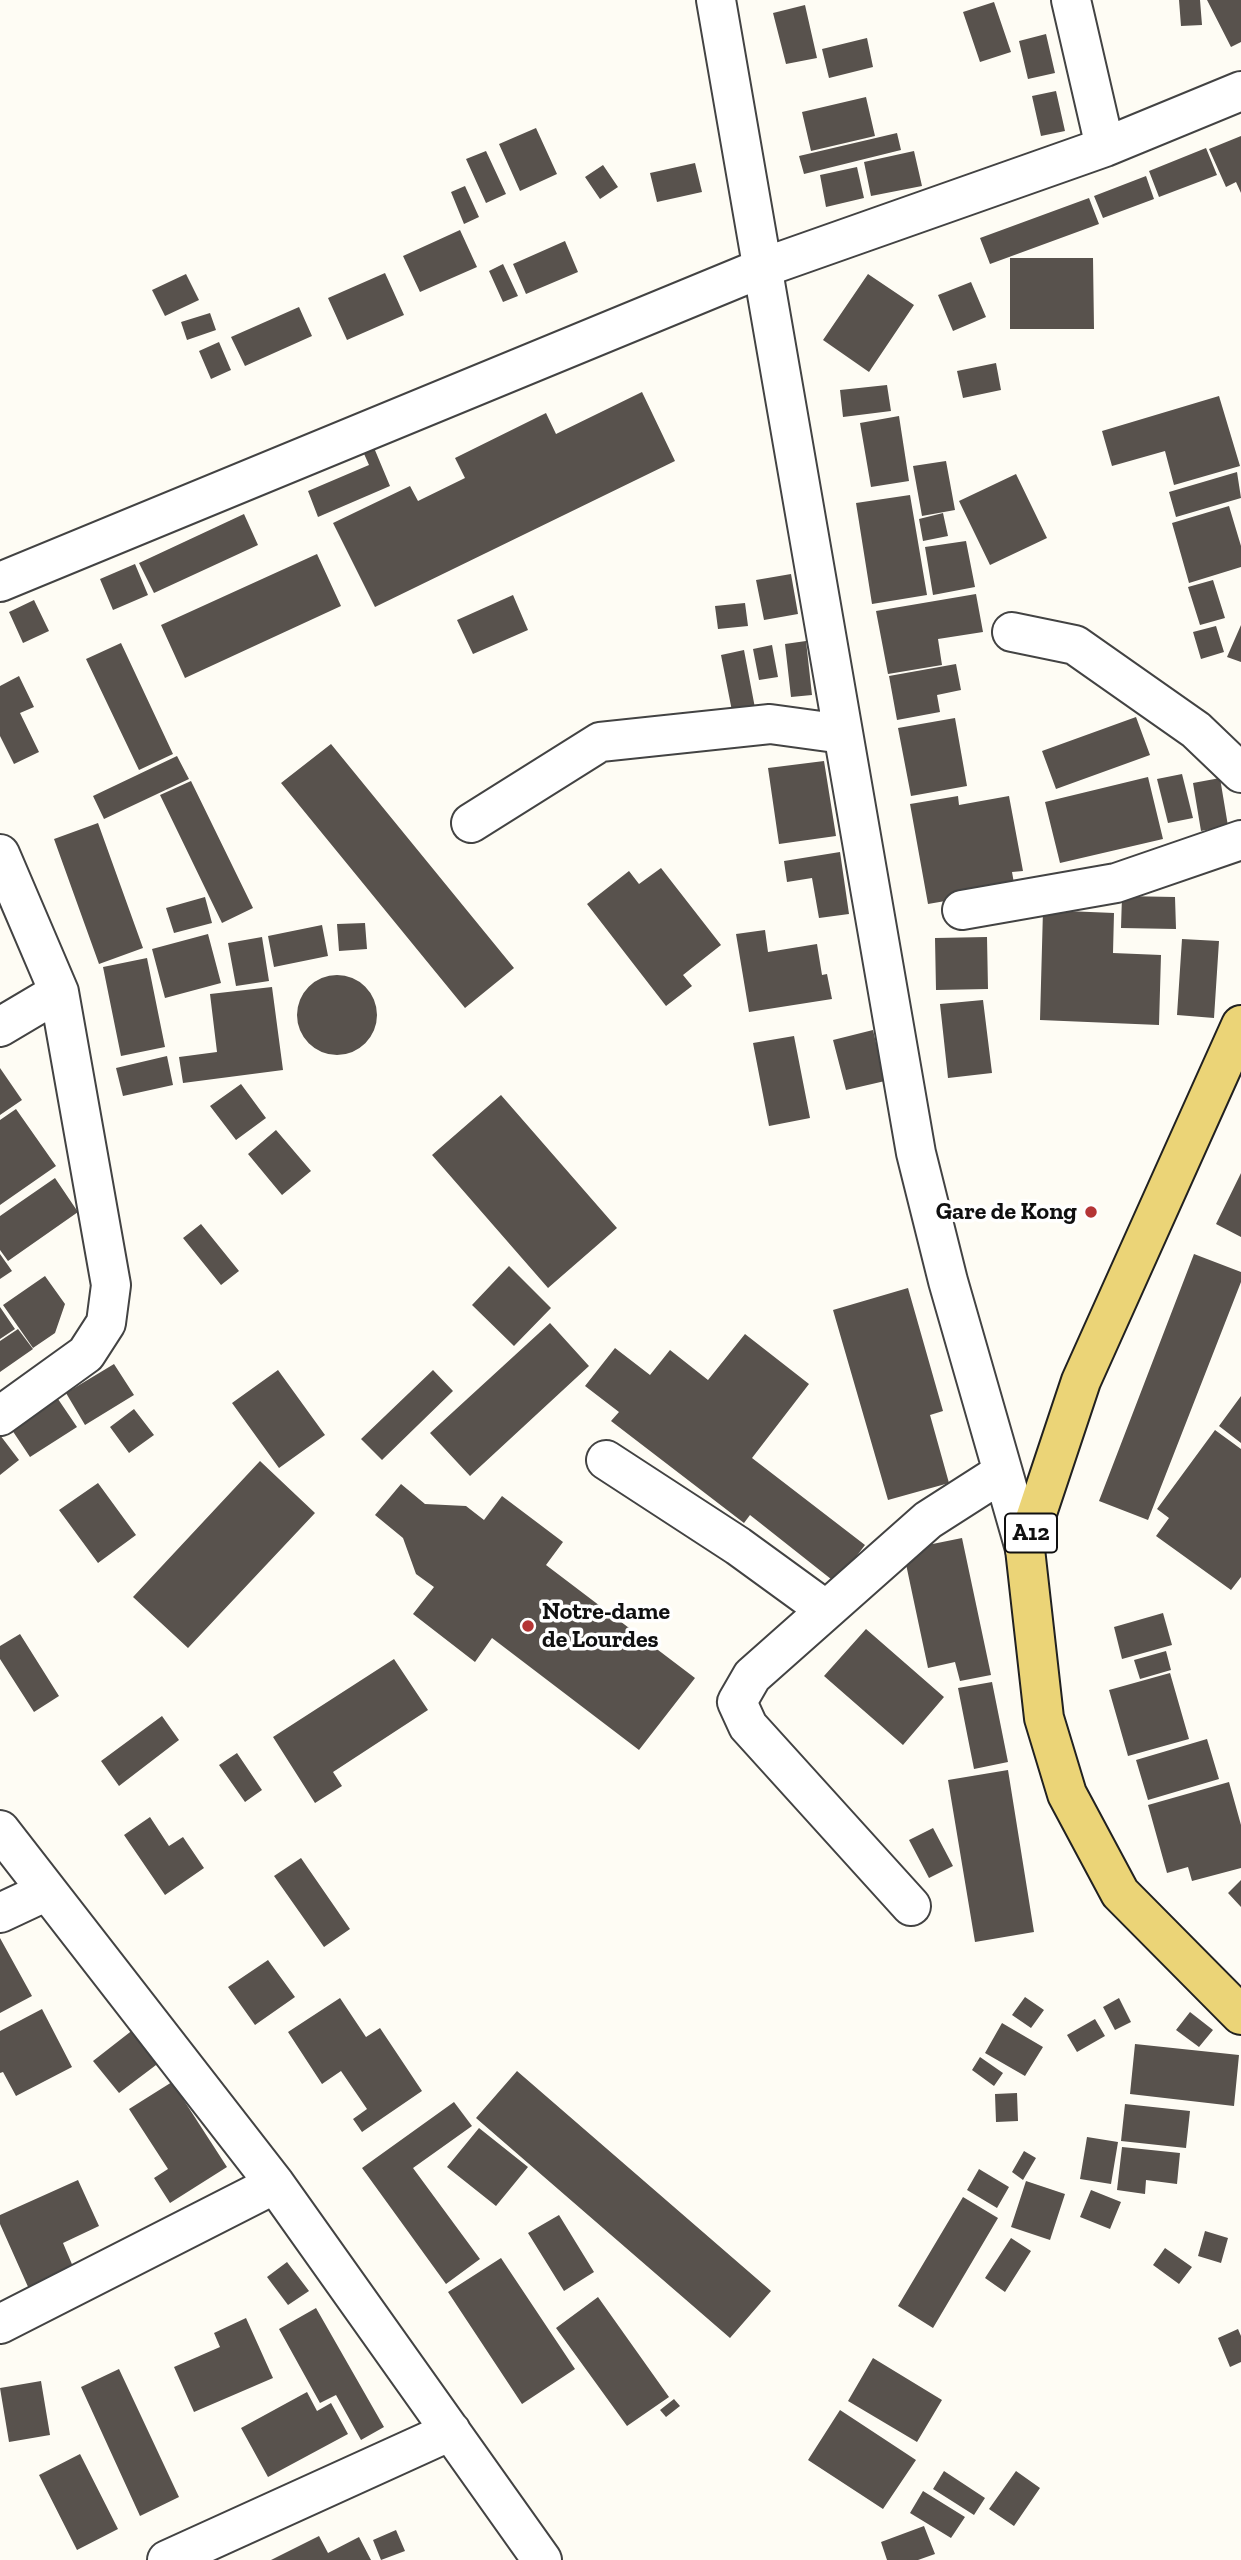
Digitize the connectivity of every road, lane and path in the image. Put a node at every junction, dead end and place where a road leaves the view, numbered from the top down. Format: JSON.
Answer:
{"nodes":[{"id":1,"x":716,"y":0,"type":"edge"},
{"id":2,"x":1071,"y":0,"type":"edge"},
{"id":3,"x":1241,"y":90,"type":"edge"},
{"id":4,"x":1105,"y":147,"type":"junction"},
{"id":5,"x":762,"y":268,"type":"junction"},
{"id":6,"x":0,"y":582,"type":"edge"},
{"id":7,"x":1012,"y":632,"type":"dead end"},
{"id":8,"x":843,"y":734,"type":"junction"},
{"id":9,"x":1241,"y":773,"type":"edge"},
{"id":10,"x":471,"y":823,"type":"dead end"},
{"id":11,"x":1241,"y":840,"type":"edge"},
{"id":12,"x":0,"y":854,"type":"edge"},
{"id":13,"x":962,"y":910,"type":"dead end"},
{"id":14,"x":59,"y":992,"type":"junction"},
{"id":15,"x":1241,"y":1025,"type":"edge"},
{"id":16,"x":0,"y":1027,"type":"edge"},
{"id":17,"x":0,"y":1416,"type":"edge"},
{"id":18,"x":606,"y":1460,"type":"dead end"},
{"id":19,"x":1003,"y":1472,"type":"junction"},
{"id":20,"x":1025,"y":1549,"type":"junction"},
{"id":21,"x":826,"y":1610,"type":"junction"},
{"id":22,"x":0,"y":1830,"type":"edge"},
{"id":23,"x":47,"y":1891,"type":"junction"},
{"id":24,"x":911,"y":1906,"type":"dead end"},
{"id":25,"x":0,"y":1913,"type":"edge"},
{"id":26,"x":1241,"y":2015,"type":"edge"},
{"id":27,"x":275,"y":2183,"type":"junction"},
{"id":28,"x":0,"y":2324,"type":"edge"},
{"id":29,"x":451,"y":2431,"type":"junction"},
{"id":30,"x":167,"y":2560,"type":"edge"},
{"id":31,"x":542,"y":2560,"type":"edge"}],
"edges":[{"from":1,"to":5,"type":"street"},
{"from":2,"to":4,"type":"street"},
{"from":3,"to":4,"type":"street"},
{"from":4,"to":5,"type":"street"},
{"from":5,"to":6,"type":"street"},
{"from":5,"to":8,"type":"street"},
{"from":7,"to":9,"type":"street"},
{"from":8,"to":10,"type":"street"},
{"from":8,"to":19,"type":"street"},
{"from":11,"to":13,"type":"street"},
{"from":12,"to":14,"type":"street"},
{"from":14,"to":16,"type":"street"},
{"from":14,"to":17,"type":"street"},
{"from":15,"to":20,"type":"main road","number":"A12"},
{"from":18,"to":21,"type":"street"},
{"from":19,"to":20,"type":"street"},
{"from":19,"to":21,"type":"street"},
{"from":20,"to":26,"type":"main road","number":"A12"},
{"from":21,"to":24,"type":"street"},
{"from":22,"to":23,"type":"street"},
{"from":23,"to":25,"type":"street"},
{"from":23,"to":27,"type":"street"},
{"from":27,"to":28,"type":"street"},
{"from":27,"to":29,"type":"street"},
{"from":29,"to":30,"type":"street"},
{"from":29,"to":31,"type":"street"}]}
